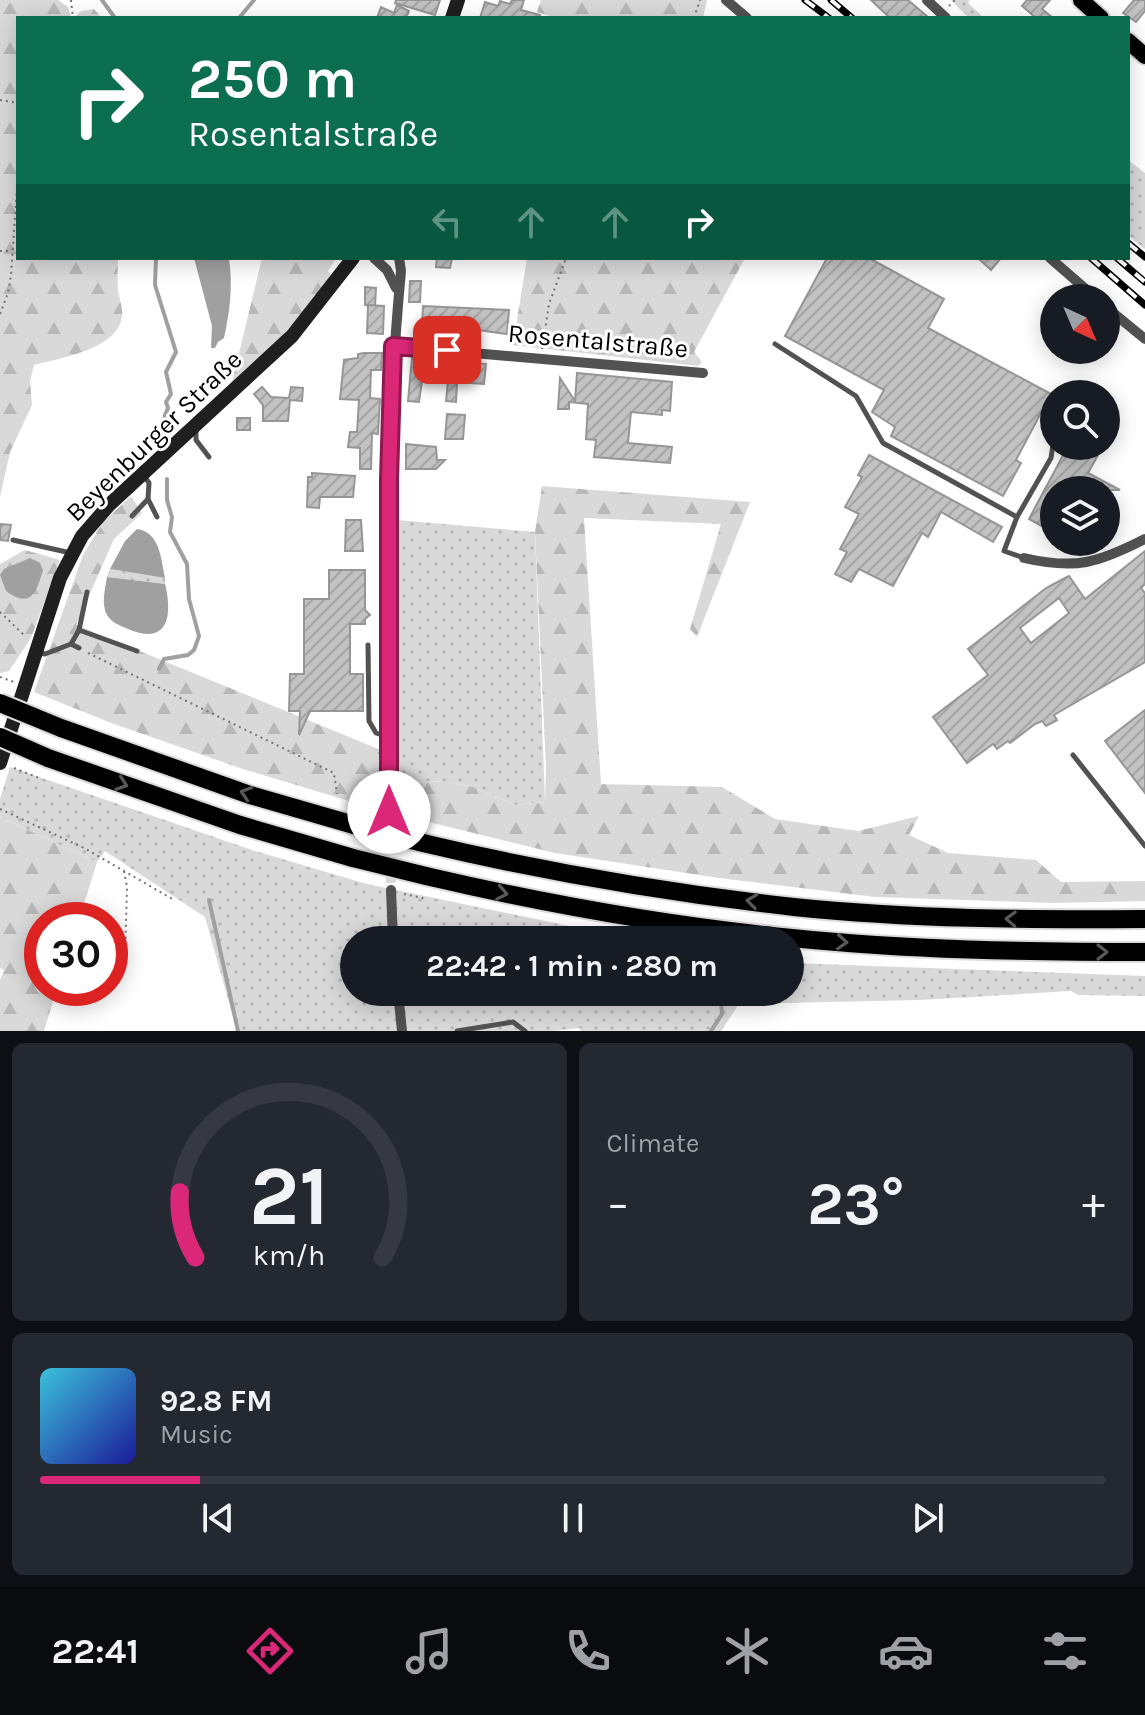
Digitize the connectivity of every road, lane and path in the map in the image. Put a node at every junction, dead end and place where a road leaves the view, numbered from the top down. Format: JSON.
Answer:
{"nodes":[{"id":1,"x":726,"y":0,"type":"edge"},
{"id":2,"x":927,"y":0,"type":"edge"},
{"id":3,"x":1081,"y":0,"type":"edge"},
{"id":4,"x":745,"y":16,"type":"edge"},
{"id":5,"x":944,"y":16,"type":"edge"},
{"id":6,"x":1099,"y":16,"type":"edge"},
{"id":7,"x":1130,"y":43,"type":"edge"},
{"id":8,"x":1145,"y":56,"type":"edge"},
{"id":9,"x":16,"y":195,"type":"edge"},
{"id":10,"x":0,"y":251,"type":"edge"},
{"id":11,"x":11,"y":251,"type":"junction"},
{"id":12,"x":351,"y":260,"type":"edge"},
{"id":13,"x":376,"y":260,"type":"edge"},
{"id":14,"x":399,"y":260,"type":"edge"},
{"id":15,"x":565,"y":260,"type":"edge"},
{"id":16,"x":1052,"y":260,"type":"edge"},
{"id":17,"x":1080,"y":284,"type":"edge"},
{"id":18,"x":398,"y":295,"type":"junction"},
{"id":19,"x":0,"y":314,"type":"edge"},
{"id":20,"x":1120,"y":318,"type":"edge"},
{"id":21,"x":1145,"y":339,"type":"edge"},
{"id":22,"x":775,"y":344,"type":"dead end"},
{"id":23,"x":393,"y":346,"type":"junction"},
{"id":24,"x":541,"y":357,"type":"junction"},
{"id":25,"x":703,"y":373,"type":"dead end"},
{"id":26,"x":196,"y":427,"type":"junction"},
{"id":27,"x":209,"y":457,"type":"dead end"},
{"id":28,"x":1050,"y":460,"type":"edge"},
{"id":29,"x":143,"y":475,"type":"junction"},
{"id":30,"x":148,"y":499,"type":"junction"},
{"id":31,"x":132,"y":516,"type":"dead end"},
{"id":32,"x":157,"y":517,"type":"dead end"},
{"id":33,"x":1017,"y":517,"type":"junction"},
{"id":34,"x":1145,"y":539,"type":"edge"},
{"id":35,"x":13,"y":540,"type":"dead end"},
{"id":36,"x":71,"y":553,"type":"junction"},
{"id":37,"x":1024,"y":558,"type":"joint"},
{"id":38,"x":87,"y":592,"type":"dead end"},
{"id":39,"x":0,"y":612,"type":"edge"},
{"id":40,"x":79,"y":630,"type":"junction"},
{"id":41,"x":26,"y":638,"type":"dead end"},
{"id":42,"x":71,"y":644,"type":"junction"},
{"id":43,"x":368,"y":645,"type":"dead end"},
{"id":44,"x":81,"y":649,"type":"joint"},
{"id":45,"x":137,"y":651,"type":"dead end"},
{"id":46,"x":36,"y":652,"type":"junction"},
{"id":47,"x":0,"y":677,"type":"edge"},
{"id":48,"x":14,"y":682,"type":"dead end"},
{"id":49,"x":0,"y":703,"type":"edge"},
{"id":50,"x":0,"y":737,"type":"edge"},
{"id":51,"x":389,"y":737,"type":"junction"},
{"id":52,"x":1073,"y":755,"type":"dead end"},
{"id":53,"x":5,"y":765,"type":"edge"},
{"id":54,"x":39,"y":778,"type":"dead end"},
{"id":55,"x":337,"y":794,"type":"dead end"},
{"id":56,"x":355,"y":804,"type":"dead end"},
{"id":57,"x":0,"y":809,"type":"edge"},
{"id":58,"x":386,"y":812,"type":"joint"},
{"id":59,"x":1145,"y":846,"type":"edge"},
{"id":60,"x":124,"y":871,"type":"junction"},
{"id":61,"x":394,"y":891,"type":"joint"},
{"id":62,"x":427,"y":899,"type":"dead end"},
{"id":63,"x":174,"y":900,"type":"dead end"},
{"id":64,"x":127,"y":902,"type":"edge"},
{"id":65,"x":1145,"y":919,"type":"edge"},
{"id":66,"x":393,"y":926,"type":"edge"},
{"id":67,"x":1145,"y":952,"type":"edge"},
{"id":68,"x":399,"y":1006,"type":"edge"},
{"id":69,"x":402,"y":1031,"type":"edge"},
{"id":70,"x":457,"y":1031,"type":"edge"},
{"id":71,"x":525,"y":1031,"type":"edge"}],
"edges":[{"from":1,"to":4,"type":"street"},
{"from":2,"to":5,"type":"street"},
{"from":3,"to":6,"type":"main road"},
{"from":7,"to":8,"type":"main road"},
{"from":9,"to":11,"type":"path"},
{"from":10,"to":11,"type":"path"},
{"from":11,"to":19,"type":"path"},
{"from":12,"to":26,"type":"main road","name":"Beyenburger Straße"},
{"from":13,"to":18,"type":"street"},
{"from":14,"to":18,"type":"street"},
{"from":15,"to":24,"type":"path"},
{"from":16,"to":17,"type":"street"},
{"from":18,"to":23,"type":"street"},
{"from":20,"to":21,"type":"street"},
{"from":22,"to":33,"type":"lane"},
{"from":23,"to":24,"type":"street","name":"Rosentalstraße"},
{"from":23,"to":51,"type":"street"},
{"from":24,"to":25,"type":"street","name":"Rosentalstraße"},
{"from":26,"to":27,"type":"lane"},
{"from":26,"to":29,"type":"main road","name":"Beyenburger Straße"},
{"from":28,"to":33,"type":"lane"},
{"from":29,"to":30,"type":"lane"},
{"from":29,"to":36,"type":"main road","name":"Beyenburger Straße"},
{"from":30,"to":31,"type":"lane"},
{"from":30,"to":32,"type":"lane"},
{"from":33,"to":37,"type":"lane"},
{"from":34,"to":37,"type":"street"},
{"from":35,"to":36,"type":"lane"},
{"from":36,"to":46,"type":"main road","name":"Beyenburger Straße"},
{"from":38,"to":40,"type":"lane"},
{"from":39,"to":41,"type":"path"},
{"from":40,"to":42,"type":"lane"},
{"from":40,"to":45,"type":"lane"},
{"from":42,"to":44,"type":"lane"},
{"from":42,"to":46,"type":"lane"},
{"from":43,"to":51,"type":"lane"},
{"from":44,"to":55,"type":"path"},
{"from":46,"to":53,"type":"main road","name":"Beyenburger Straße"},
{"from":47,"to":48,"type":"path"},
{"from":65,"to":49,"type":"highway","one_way":true,"bridge":true},
{"from":50,"to":67,"type":"highway","one_way":true,"bridge":true},
{"from":51,"to":58,"type":"street"},
{"from":52,"to":59,"type":"lane"},
{"from":53,"to":54,"type":"path"},
{"from":56,"to":58,"type":"path"},
{"from":57,"to":60,"type":"path"},
{"from":60,"to":63,"type":"path"},
{"from":60,"to":64,"type":"path"},
{"from":61,"to":62,"type":"path"},
{"from":61,"to":66,"type":"street"},
{"from":68,"to":69,"type":"street"},
{"from":70,"to":71,"type":"lane"}]}
